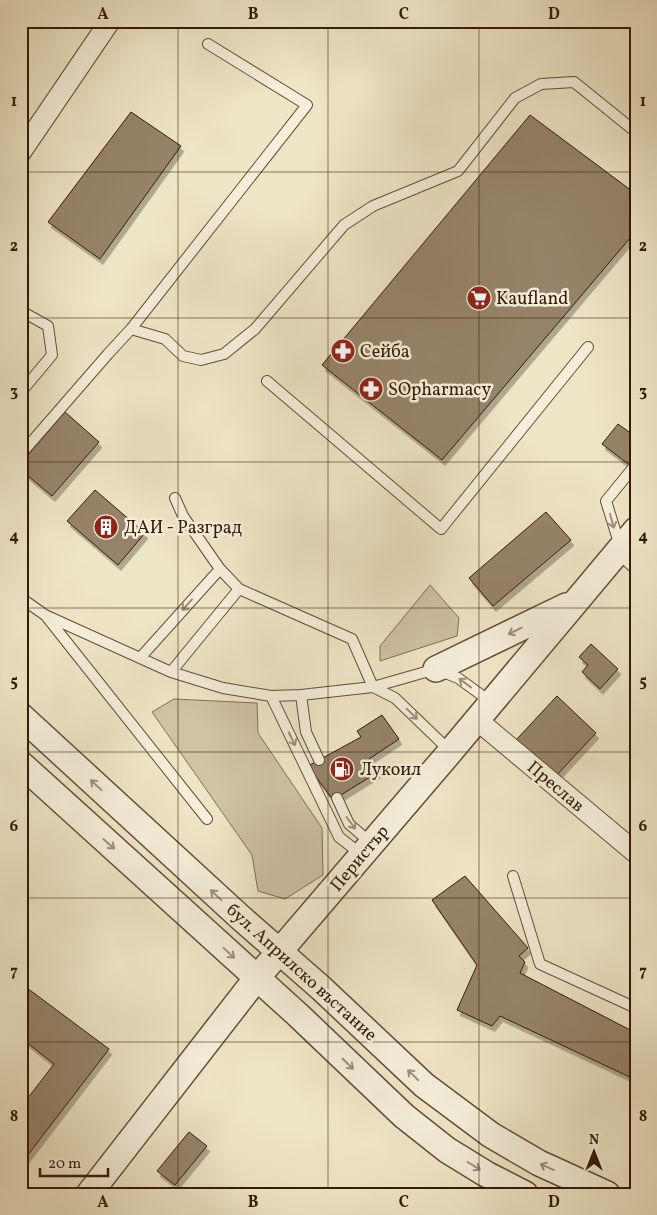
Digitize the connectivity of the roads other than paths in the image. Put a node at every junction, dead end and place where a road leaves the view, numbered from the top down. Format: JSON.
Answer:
{"nodes":[{"id":1,"x":110,"y":21,"type":"edge"},
{"id":2,"x":208,"y":44,"type":"dead end"},
{"id":3,"x":636,"y":132,"type":"edge"},
{"id":4,"x":21,"y":152,"type":"edge"},
{"id":5,"x":21,"y":311,"type":"edge"},
{"id":6,"x":131,"y":329,"type":"junction"},
{"id":7,"x":588,"y":347,"type":"dead end"},
{"id":8,"x":267,"y":381,"type":"dead end"},
{"id":9,"x":21,"y":392,"type":"edge"},
{"id":10,"x":21,"y":454,"type":"edge"},
{"id":11,"x":633,"y":468,"type":"dead end"},
{"id":12,"x":175,"y":498,"type":"dead end"},
{"id":13,"x":631,"y":547,"type":"edge"},
{"id":14,"x":220,"y":569,"type":"junction"},
{"id":15,"x":239,"y":589,"type":"junction"},
{"id":16,"x":21,"y":598,"type":"edge"},
{"id":17,"x":575,"y":602,"type":"junction"},
{"id":18,"x":45,"y":615,"type":"junction"},
{"id":19,"x":140,"y":658,"type":"junction"},
{"id":20,"x":436,"y":669,"type":"junction"},
{"id":21,"x":171,"y":672,"type":"junction"},
{"id":22,"x":373,"y":687,"type":"junction"},
{"id":23,"x":301,"y":695,"type":"junction"},
{"id":24,"x":271,"y":696,"type":"junction"},
{"id":25,"x":484,"y":710,"type":"junction"},
{"id":26,"x":21,"y":716,"type":"edge"},
{"id":27,"x":450,"y":752,"type":"junction"},
{"id":28,"x":319,"y":760,"type":"dead end"},
{"id":29,"x":21,"y":764,"type":"edge"},
{"id":30,"x":337,"y":798,"type":"dead end"},
{"id":31,"x":207,"y":819,"type":"dead end"},
{"id":32,"x":367,"y":849,"type":"junction"},
{"id":33,"x":636,"y":853,"type":"edge"},
{"id":34,"x":512,"y":876,"type":"dead end"},
{"id":35,"x":281,"y":951,"type":"junction"},
{"id":36,"x":256,"y":979,"type":"junction"},
{"id":37,"x":636,"y":1008,"type":"edge"},
{"id":38,"x":89,"y":1194,"type":"edge"},
{"id":39,"x":525,"y":1194,"type":"edge"},
{"id":40,"x":607,"y":1194,"type":"edge"}],
"edges":[{"from":1,"to":4,"type":"street"},
{"from":2,"to":6,"type":"lane"},
{"from":3,"to":6,"type":"lane"},
{"from":5,"to":9,"type":"lane"},
{"from":6,"to":10,"type":"lane"},
{"from":7,"to":8,"type":"lane"},
{"from":11,"to":13,"type":"lane","one_way":true},
{"from":12,"to":14,"type":"lane"},
{"from":13,"to":17,"type":"street","name":"Перистър"},
{"from":14,"to":15,"type":"lane"},
{"from":14,"to":19,"type":"lane","one_way":true},
{"from":15,"to":21,"type":"lane"},
{"from":15,"to":22,"type":"lane"},
{"from":16,"to":18,"type":"lane"},
{"from":17,"to":20,"type":"street","one_way":true},
{"from":17,"to":25,"type":"street","name":"Перистър"},
{"from":18,"to":19,"type":"lane"},
{"from":18,"to":31,"type":"lane"},
{"from":19,"to":21,"type":"lane"},
{"from":20,"to":22,"type":"lane"},
{"from":25,"to":20,"type":"lane","one_way":true},
{"from":21,"to":24,"type":"lane"},
{"from":22,"to":23,"type":"lane"},
{"from":22,"to":27,"type":"lane","one_way":true},
{"from":23,"to":24,"type":"lane"},
{"from":23,"to":28,"type":"lane"},
{"from":24,"to":32,"type":"lane","one_way":true},
{"from":25,"to":27,"type":"street","name":"Перистър"},
{"from":25,"to":33,"type":"street","name":"Преслав"},
{"from":35,"to":26,"type":"street","name":"бул. Априлско въстание","one_way":true},
{"from":27,"to":32,"type":"street","name":"Перистър"},
{"from":29,"to":36,"type":"street","name":"бул. Априлско въстание","one_way":true},
{"from":30,"to":32,"type":"lane","one_way":true},
{"from":32,"to":35,"type":"street","name":"Перистър"},
{"from":34,"to":37,"type":"lane"},
{"from":35,"to":36,"type":"street","name":"Перистър"},
{"from":40,"to":35,"type":"street","name":"бул. Априлско въстание","one_way":true},
{"from":36,"to":38,"type":"street","name":"Перистър"},
{"from":36,"to":39,"type":"street","name":"бул. Априлско въстание","one_way":true}]}
